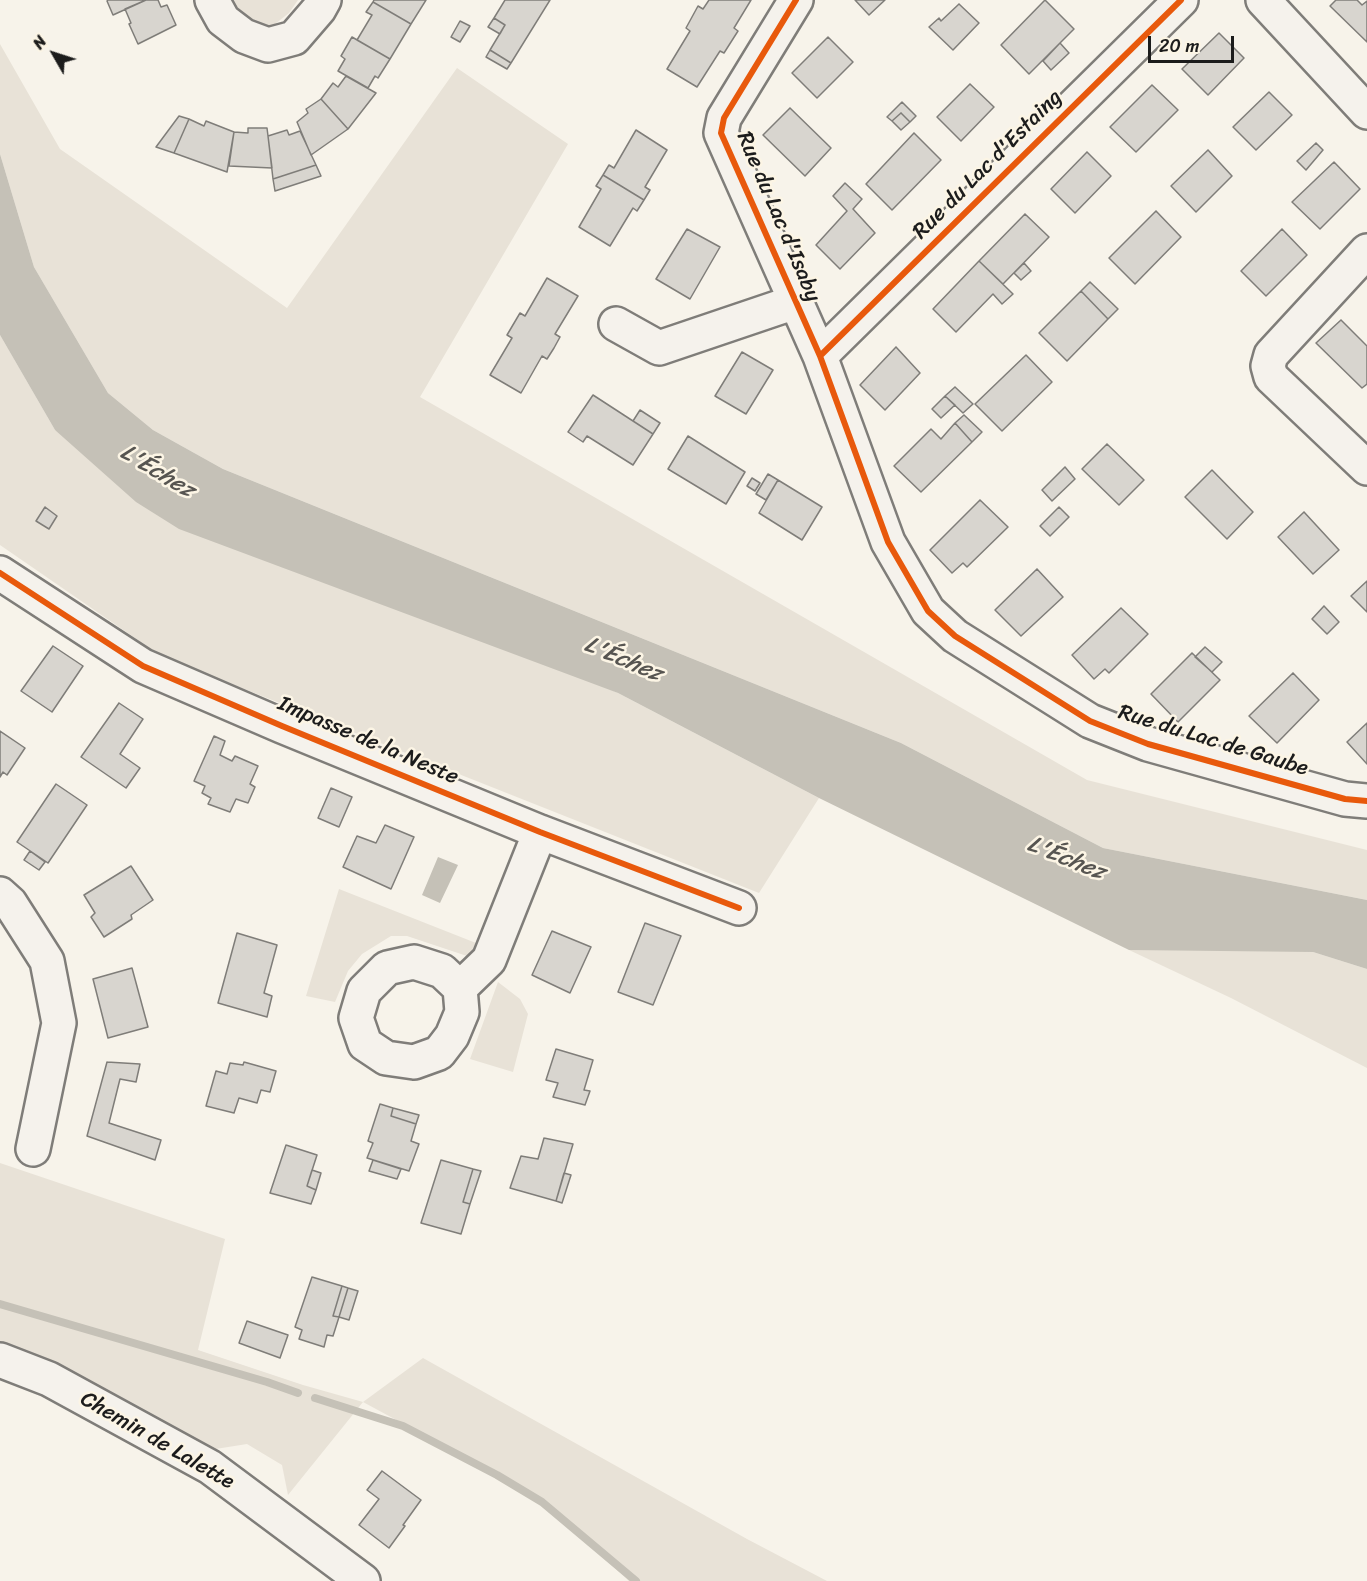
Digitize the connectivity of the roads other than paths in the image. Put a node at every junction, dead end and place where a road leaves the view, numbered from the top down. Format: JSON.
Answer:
{"nodes":[{"id":1,"x":212,"y":0,"type":"edge"},
{"id":2,"x":324,"y":0,"type":"edge"},
{"id":3,"x":796,"y":0,"type":"edge"},
{"id":4,"x":1181,"y":0,"type":"edge"},
{"id":5,"x":1264,"y":0,"type":"edge"},
{"id":6,"x":1367,"y":112,"type":"edge"},
{"id":7,"x":1367,"y":251,"type":"edge"},
{"id":8,"x":795,"y":302,"type":"junction"},
{"id":9,"x":616,"y":324,"type":"dead end"},
{"id":10,"x":820,"y":356,"type":"junction"},
{"id":11,"x":1367,"y":468,"type":"edge"},
{"id":12,"x":0,"y":573,"type":"edge"},
{"id":13,"x":1367,"y":801,"type":"edge"},
{"id":14,"x":540,"y":832,"type":"junction"},
{"id":15,"x":0,"y":894,"type":"edge"},
{"id":16,"x":739,"y":908,"type":"dead end"},
{"id":17,"x":460,"y":988,"type":"dead end"},
{"id":18,"x":33,"y":1149,"type":"dead end"},
{"id":19,"x":0,"y":1360,"type":"edge"},
{"id":20,"x":363,"y":1581,"type":"edge"}],
"edges":[{"from":1,"to":2,"type":"street"},
{"from":3,"to":8,"type":"street","name":"Rue du Lac d'Isaby"},
{"from":4,"to":10,"type":"street","name":"Rue du Lac d'Estaing"},
{"from":5,"to":6,"type":"street"},
{"from":7,"to":11,"type":"street"},
{"from":8,"to":9,"type":"street","name":"Rue du Lac d'Isaby"},
{"from":8,"to":10,"type":"street","name":"Rue du Lac d'Isaby"},
{"from":10,"to":13,"type":"street","name":"Rue du Lac de Gaube"},
{"from":12,"to":14,"type":"street","name":"Impasse de la Neste"},
{"from":14,"to":16,"type":"street","name":"Impasse de la Neste"},
{"from":14,"to":17,"type":"street"},
{"from":15,"to":18,"type":"street"},
{"from":19,"to":20,"type":"street","name":"Chemin de Lalette"}]}
